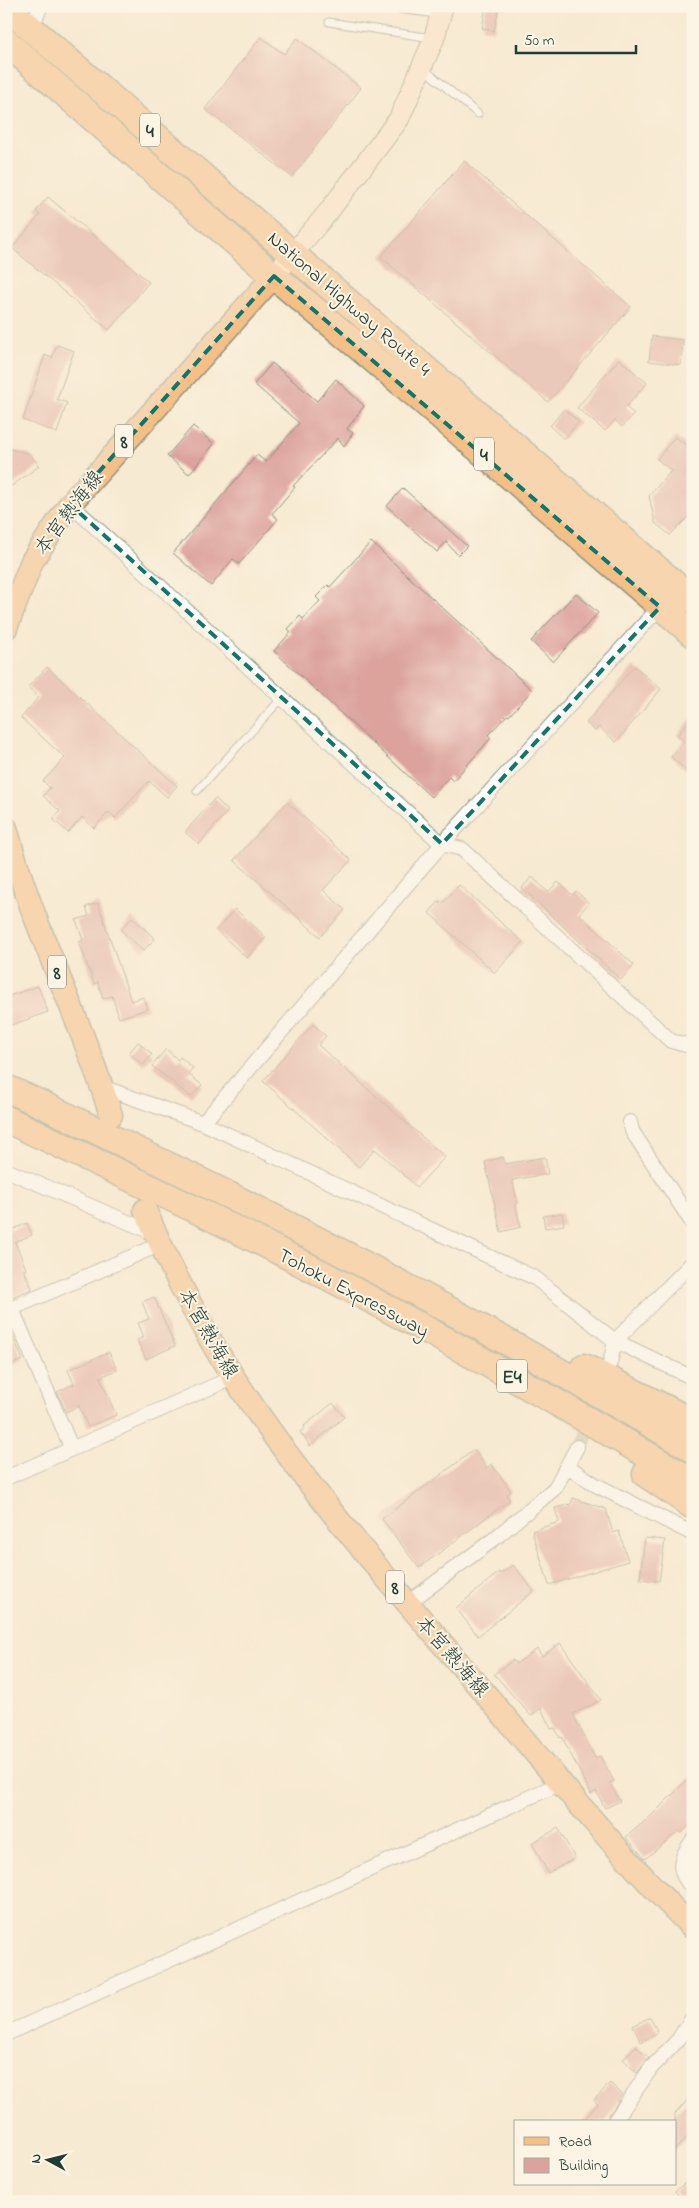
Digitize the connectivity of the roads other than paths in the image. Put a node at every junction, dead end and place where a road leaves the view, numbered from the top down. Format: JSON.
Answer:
{"nodes":[{"id":1,"x":402,"y":6,"type":"edge"},
{"id":2,"x":6,"y":7,"type":"edge"},
{"id":3,"x":443,"y":9,"type":"edge"},
{"id":4,"x":36,"y":17,"type":"edge"},
{"id":5,"x":329,"y":22,"type":"dead end"},
{"id":6,"x":434,"y":39,"type":"junction"},
{"id":7,"x":6,"y":42,"type":"edge"},
{"id":8,"x":422,"y":67,"type":"junction"},
{"id":9,"x":478,"y":114,"type":"dead end"},
{"id":10,"x":292,"y":254,"type":"junction"},
{"id":11,"x":274,"y":276,"type":"junction"},
{"id":12,"x":70,"y":504,"type":"junction"},
{"id":13,"x":693,"y":600,"type":"edge"},
{"id":14,"x":660,"y":607,"type":"junction"},
{"id":15,"x":6,"y":628,"type":"edge"},
{"id":16,"x":693,"y":634,"type":"edge"},
{"id":17,"x":282,"y":698,"type":"junction"},
{"id":18,"x":197,"y":791,"type":"dead end"},
{"id":19,"x":6,"y":828,"type":"edge"},
{"id":20,"x":442,"y":844,"type":"junction"},
{"id":21,"x":693,"y":1040,"type":"edge"},
{"id":22,"x":102,"y":1087,"type":"junction"},
{"id":23,"x":6,"y":1088,"type":"edge"},
{"id":24,"x":111,"y":1115,"type":"dead end"},
{"id":25,"x":6,"y":1119,"type":"edge"},
{"id":26,"x":630,"y":1122,"type":"dead end"},
{"id":27,"x":203,"y":1123,"type":"junction"},
{"id":28,"x":6,"y":1170,"type":"edge"},
{"id":29,"x":145,"y":1210,"type":"dead end"},
{"id":30,"x":693,"y":1224,"type":"edge"},
{"id":31,"x":158,"y":1239,"type":"junction"},
{"id":32,"x":339,"y":1252,"type":"junction"},
{"id":33,"x":693,"y":1262,"type":"edge"},
{"id":34,"x":328,"y":1277,"type":"junction"},
{"id":35,"x":9,"y":1310,"type":"edge"},
{"id":36,"x":615,"y":1341,"type":"junction"},
{"id":37,"x":610,"y":1363,"type":"dead end"},
{"id":38,"x":234,"y":1377,"type":"junction"},
{"id":39,"x":691,"y":1377,"type":"dead end"},
{"id":40,"x":693,"y":1422,"type":"edge"},
{"id":41,"x":578,"y":1447,"type":"tunnel mouth"},
{"id":42,"x":72,"y":1449,"type":"junction"},
{"id":43,"x":693,"y":1449,"type":"edge"},
{"id":44,"x":567,"y":1466,"type":"junction"},
{"id":45,"x":6,"y":1478,"type":"edge"},
{"id":46,"x":693,"y":1482,"type":"edge"},
{"id":47,"x":693,"y":1506,"type":"edge"},
{"id":48,"x":693,"y":1534,"type":"edge"},
{"id":49,"x":408,"y":1603,"type":"junction"},
{"id":50,"x":561,"y":1783,"type":"junction"},
{"id":51,"x":693,"y":1840,"type":"edge"},
{"id":52,"x":693,"y":1889,"type":"edge"},
{"id":53,"x":693,"y":1928,"type":"edge"},
{"id":54,"x":693,"y":2017,"type":"edge"},
{"id":55,"x":6,"y":2034,"type":"edge"},
{"id":56,"x":615,"y":2120,"type":"edge"}],
"edges":[{"from":1,"to":3,"type":"street"},
{"from":2,"to":4,"type":"highway","name":"National Highway Route 4","number":"4"},
{"from":3,"to":6,"type":"street"},
{"from":4,"to":10,"type":"highway","name":"National Highway Route 4","number":"4"},
{"from":5,"to":6,"type":"lane"},
{"from":6,"to":8,"type":"street"},
{"from":7,"to":11,"type":"highway","name":"National Highway Route 4","number":"4"},
{"from":8,"to":9,"type":"lane"},
{"from":8,"to":10,"type":"street"},
{"from":10,"to":11,"type":"street"},
{"from":10,"to":13,"type":"highway","name":"National Highway Route 4","number":"4"},
{"from":11,"to":12,"type":"main road","name":"本宮熱海線","number":"8"},
{"from":11,"to":14,"type":"highway","name":"National Highway Route 4","number":"4"},
{"from":12,"to":15,"type":"main road","name":"本宮熱海線","number":"8"},
{"from":12,"to":17,"type":"street"},
{"from":14,"to":16,"type":"highway","name":"National Highway Route 4","number":"4"},
{"from":14,"to":20,"type":"street"},
{"from":17,"to":18,"type":"lane"},
{"from":17,"to":20,"type":"street"},
{"from":19,"to":22,"type":"main road","number":"8"},
{"from":20,"to":21,"type":"street"},
{"from":20,"to":27,"type":"street"},
{"from":22,"to":24,"type":"main road","number":"8"},
{"from":22,"to":27,"type":"street"},
{"from":23,"to":32,"type":"highway","name":"Tohoku Expressway","number":"E4"},
{"from":25,"to":34,"type":"highway","name":"Tohoku Expressway","number":"E4"},
{"from":26,"to":30,"type":"street"},
{"from":27,"to":36,"type":"street"},
{"from":28,"to":31,"type":"street"},
{"from":29,"to":31,"type":"main road","name":"本宮熱海線","number":"8"},
{"from":31,"to":35,"type":"street"},
{"from":31,"to":38,"type":"main road","name":"本宮熱海線","number":"8"},
{"from":32,"to":40,"type":"highway"},
{"from":32,"to":43,"type":"highway","name":"Tohoku Expressway","number":"E4"},
{"from":33,"to":36,"type":"street"},
{"from":34,"to":46,"type":"highway","name":"Tohoku Expressway","number":"E4"},
{"from":34,"to":47,"type":"highway"},
{"from":35,"to":42,"type":"street"},
{"from":36,"to":37,"type":"street"},
{"from":36,"to":39,"type":"street"},
{"from":38,"to":42,"type":"street"},
{"from":38,"to":49,"type":"main road","name":"本宮熱海線","number":"8"},
{"from":41,"to":44,"type":"street"},
{"from":42,"to":45,"type":"street"},
{"from":44,"to":48,"type":"street"},
{"from":44,"to":49,"type":"street"},
{"from":49,"to":50,"type":"main road","name":"本宮熱海線","number":"8"},
{"from":50,"to":53,"type":"main road","name":"本宮熱海線","number":"8"},
{"from":50,"to":55,"type":"street"},
{"from":51,"to":52,"type":"street"},
{"from":54,"to":56,"type":"street"}]}
